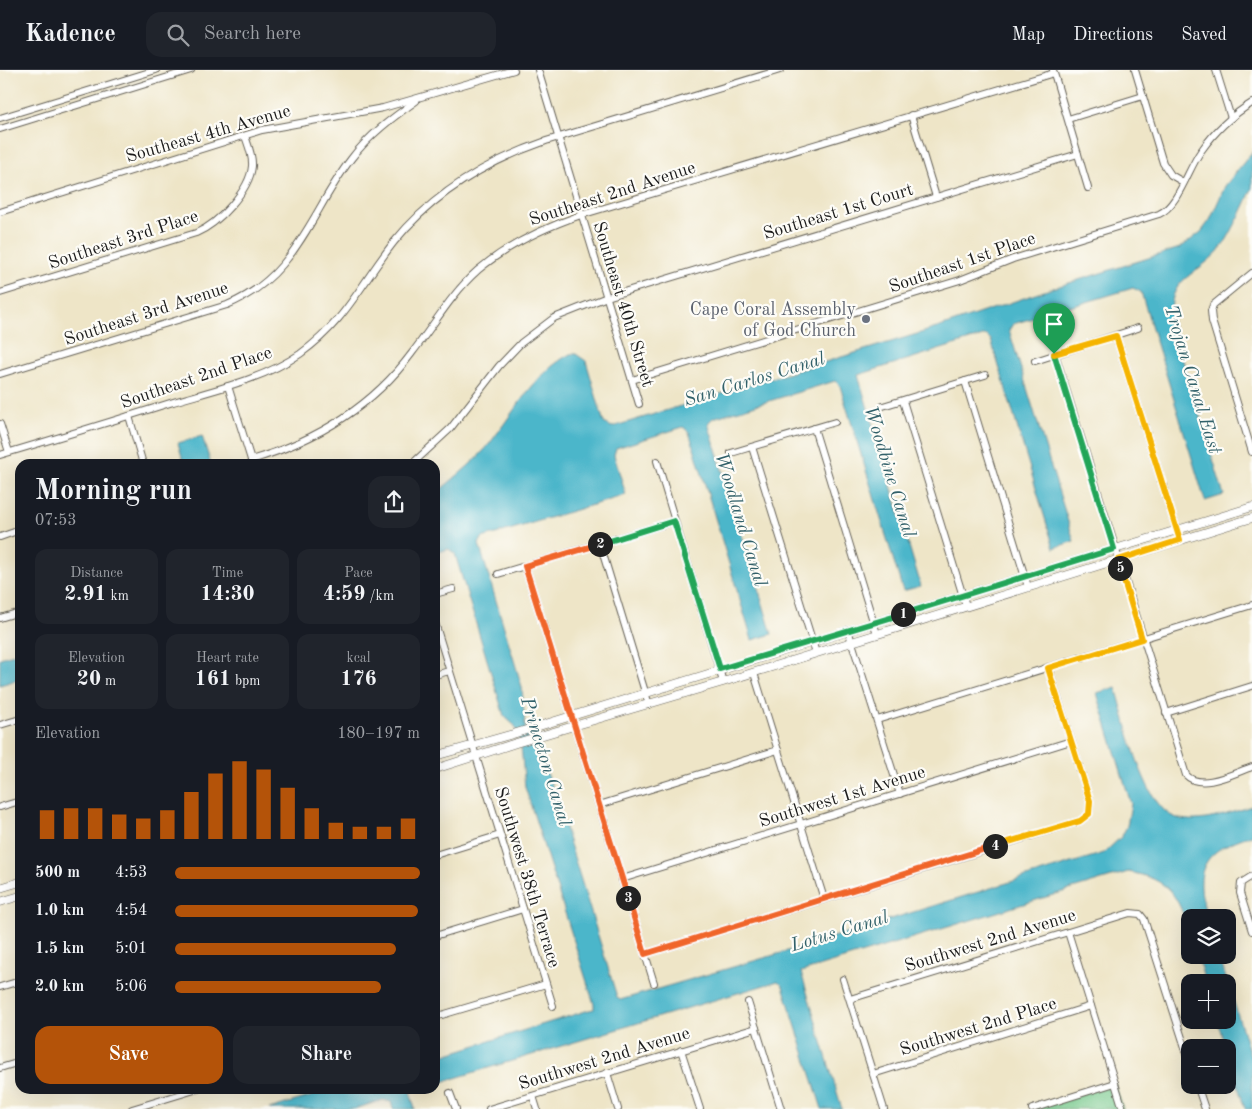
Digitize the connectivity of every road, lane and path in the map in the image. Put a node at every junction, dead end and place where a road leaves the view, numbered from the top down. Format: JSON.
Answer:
{"nodes":[{"id":1,"x":156,"y":70,"type":"edge"},
{"id":2,"x":191,"y":70,"type":"edge"},
{"id":3,"x":514,"y":70,"type":"edge"},
{"id":4,"x":538,"y":70,"type":"edge"},
{"id":5,"x":780,"y":70,"type":"edge"},
{"id":6,"x":1135,"y":70,"type":"edge"},
{"id":7,"x":1216,"y":70,"type":"edge"},
{"id":8,"x":1053,"y":71,"type":"edge"},
{"id":9,"x":1143,"y":96,"type":"junction"},
{"id":10,"x":419,"y":99,"type":"junction"},
{"id":11,"x":1252,"y":103,"type":"edge"},
{"id":12,"x":911,"y":115,"type":"junction"},
{"id":13,"x":0,"y":118,"type":"edge"},
{"id":14,"x":1231,"y":118,"type":"junction"},
{"id":15,"x":1068,"y":119,"type":"junction"},
{"id":16,"x":0,"y":129,"type":"edge"},
{"id":17,"x":245,"y":136,"type":"junction"},
{"id":18,"x":558,"y":138,"type":"junction"},
{"id":19,"x":1078,"y":154,"type":"junction"},
{"id":20,"x":1183,"y":182,"type":"junction"},
{"id":21,"x":1088,"y":188,"type":"dead end"},
{"id":22,"x":936,"y":197,"type":"junction"},
{"id":23,"x":0,"y":212,"type":"edge"},
{"id":24,"x":582,"y":215,"type":"junction"},
{"id":25,"x":1252,"y":273,"type":"edge"},
{"id":26,"x":0,"y":293,"type":"edge"},
{"id":27,"x":607,"y":297,"type":"junction"},
{"id":28,"x":1138,"y":328,"type":"dead end"},
{"id":29,"x":1116,"y":336,"type":"junction"},
{"id":30,"x":1054,"y":354,"type":"junction"},
{"id":31,"x":1034,"y":360,"type":"dead end"},
{"id":32,"x":0,"y":374,"type":"edge"},
{"id":33,"x":985,"y":375,"type":"dead end"},
{"id":34,"x":632,"y":380,"type":"junction"},
{"id":35,"x":965,"y":382,"type":"junction"},
{"id":36,"x":228,"y":386,"type":"junction"},
{"id":37,"x":903,"y":400,"type":"junction"},
{"id":38,"x":639,"y":404,"type":"dead end"},
{"id":39,"x":883,"y":406,"type":"dead end"},
{"id":40,"x":129,"y":416,"type":"junction"},
{"id":41,"x":835,"y":422,"type":"dead end"},
{"id":42,"x":0,"y":424,"type":"edge"},
{"id":43,"x":814,"y":428,"type":"junction"},
{"id":44,"x":752,"y":447,"type":"junction"},
{"id":45,"x":9,"y":452,"type":"junction"},
{"id":46,"x":1252,"y":452,"type":"edge"},
{"id":47,"x":731,"y":453,"type":"dead end"},
{"id":48,"x":0,"y":455,"type":"edge"},
{"id":49,"x":142,"y":459,"type":"edge"},
{"id":50,"x":250,"y":459,"type":"edge"},
{"id":51,"x":258,"y":459,"type":"edge"},
{"id":52,"x":417,"y":459,"type":"edge"},
{"id":53,"x":657,"y":461,"type":"dead end"},
{"id":54,"x":1252,"y":507,"type":"edge"},
{"id":55,"x":1252,"y":518,"type":"edge"},
{"id":56,"x":674,"y":521,"type":"junction"},
{"id":57,"x":1176,"y":530,"type":"junction"},
{"id":58,"x":15,"y":532,"type":"edge"},
{"id":59,"x":0,"y":537,"type":"edge"},
{"id":60,"x":1180,"y":540,"type":"junction"},
{"id":61,"x":600,"y":544,"type":"junction"},
{"id":62,"x":1114,"y":549,"type":"junction"},
{"id":63,"x":1118,"y":560,"type":"junction"},
{"id":64,"x":525,"y":566,"type":"junction"},
{"id":65,"x":498,"y":574,"type":"dead end"},
{"id":66,"x":1025,"y":577,"type":"junction"},
{"id":67,"x":1028,"y":587,"type":"junction"},
{"id":68,"x":454,"y":588,"type":"dead end"},
{"id":69,"x":440,"y":592,"type":"edge"},
{"id":70,"x":963,"y":596,"type":"junction"},
{"id":71,"x":1252,"y":605,"type":"edge"},
{"id":72,"x":966,"y":606,"type":"junction"},
{"id":73,"x":15,"y":614,"type":"edge"},
{"id":74,"x":0,"y":618,"type":"edge"},
{"id":75,"x":874,"y":623,"type":"junction"},
{"id":76,"x":848,"y":630,"type":"junction"},
{"id":77,"x":877,"y":634,"type":"junction"},
{"id":78,"x":1142,"y":639,"type":"junction"},
{"id":79,"x":440,"y":640,"type":"edge"},
{"id":80,"x":812,"y":641,"type":"junction"},
{"id":81,"x":852,"y":642,"type":"junction"},
{"id":82,"x":816,"y":653,"type":"junction"},
{"id":83,"x":1048,"y":668,"type":"junction"},
{"id":84,"x":720,"y":669,"type":"junction"},
{"id":85,"x":449,"y":671,"type":"junction"},
{"id":86,"x":754,"y":673,"type":"junction"},
{"id":87,"x":440,"y":674,"type":"edge"},
{"id":88,"x":723,"y":682,"type":"junction"},
{"id":89,"x":1252,"y":686,"type":"edge"},
{"id":90,"x":645,"y":692,"type":"junction"},
{"id":91,"x":649,"y":705,"type":"junction"},
{"id":92,"x":1166,"y":713,"type":"junction"},
{"id":93,"x":572,"y":715,"type":"junction"},
{"id":94,"x":15,"y":720,"type":"edge"},
{"id":95,"x":877,"y":720,"type":"junction"},
{"id":96,"x":0,"y":725,"type":"edge"},
{"id":97,"x":574,"y":726,"type":"junction"},
{"id":98,"x":515,"y":738,"type":"junction"},
{"id":99,"x":1071,"y":741,"type":"junction"},
{"id":100,"x":472,"y":745,"type":"junction"},
{"id":101,"x":778,"y":750,"type":"junction"},
{"id":102,"x":440,"y":755,"type":"edge"},
{"id":103,"x":476,"y":756,"type":"junction"},
{"id":104,"x":440,"y":767,"type":"edge"},
{"id":105,"x":1252,"y":767,"type":"edge"},
{"id":106,"x":900,"y":794,"type":"junction"},
{"id":107,"x":15,"y":802,"type":"edge"},
{"id":108,"x":599,"y":805,"type":"junction"},
{"id":109,"x":0,"y":807,"type":"edge"},
{"id":110,"x":801,"y":824,"type":"junction"},
{"id":111,"x":500,"y":835,"type":"junction"},
{"id":112,"x":440,"y":853,"type":"edge"},
{"id":113,"x":1252,"y":876,"type":"edge"},
{"id":114,"x":622,"y":879,"type":"junction"},
{"id":115,"x":15,"y":884,"type":"edge"},
{"id":116,"x":0,"y":888,"type":"edge"},
{"id":117,"x":15,"y":898,"type":"edge"},
{"id":118,"x":824,"y":899,"type":"junction"},
{"id":119,"x":0,"y":902,"type":"edge"},
{"id":120,"x":523,"y":909,"type":"junction"},
{"id":121,"x":1068,"y":932,"type":"junction"},
{"id":122,"x":1252,"y":932,"type":"edge"},
{"id":123,"x":440,"y":934,"type":"edge"},
{"id":124,"x":645,"y":954,"type":"junction"},
{"id":125,"x":843,"y":979,"type":"dead end"},
{"id":126,"x":15,"y":982,"type":"edge"},
{"id":127,"x":654,"y":983,"type":"dead end"},
{"id":128,"x":546,"y":984,"type":"junction"},
{"id":129,"x":0,"y":987,"type":"edge"},
{"id":130,"x":850,"y":999,"type":"junction"},
{"id":131,"x":748,"y":1002,"type":"dead end"},
{"id":132,"x":553,"y":1006,"type":"dead end"},
{"id":133,"x":1091,"y":1006,"type":"junction"},
{"id":134,"x":440,"y":1016,"type":"edge"},
{"id":135,"x":756,"y":1028,"type":"junction"},
{"id":136,"x":1182,"y":1039,"type":"edge"},
{"id":137,"x":682,"y":1050,"type":"junction"},
{"id":138,"x":15,"y":1064,"type":"edge"},
{"id":139,"x":0,"y":1068,"type":"edge"},
{"id":140,"x":607,"y":1073,"type":"junction"},
{"id":141,"x":873,"y":1074,"type":"junction"},
{"id":142,"x":1115,"y":1083,"type":"junction"},
{"id":143,"x":450,"y":1093,"type":"dead end"},
{"id":144,"x":182,"y":1094,"type":"edge"},
{"id":145,"x":1200,"y":1094,"type":"edge"},
{"id":146,"x":533,"y":1096,"type":"junction"},
{"id":147,"x":132,"y":1109,"type":"edge"},
{"id":148,"x":456,"y":1109,"type":"edge"},
{"id":149,"x":489,"y":1109,"type":"edge"},
{"id":150,"x":537,"y":1109,"type":"edge"},
{"id":151,"x":618,"y":1109,"type":"edge"},
{"id":152,"x":700,"y":1109,"type":"edge"},
{"id":153,"x":781,"y":1109,"type":"edge"},
{"id":154,"x":884,"y":1109,"type":"edge"},
{"id":155,"x":1032,"y":1109,"type":"edge"},
{"id":156,"x":1123,"y":1109,"type":"edge"},
{"id":157,"x":1204,"y":1109,"type":"edge"}],
"edges":[{"from":1,"to":13,"type":"street"},
{"from":2,"to":16,"type":"street"},
{"from":3,"to":10,"type":"street","name":"Southeast 4th Avenue"},
{"from":4,"to":18,"type":"street","name":"Southeast 40th Street"},
{"from":5,"to":18,"type":"street"},
{"from":6,"to":9,"type":"street"},
{"from":7,"to":14,"type":"street"},
{"from":8,"to":12,"type":"street","name":"Southeast 2nd Avenue"},
{"from":8,"to":15,"type":"street"},
{"from":9,"to":15,"type":"street"},
{"from":9,"to":20,"type":"street"},
{"from":10,"to":17,"type":"street","name":"Southeast 4th Avenue"},
{"from":10,"to":32,"type":"street","name":"Southeast 3rd Avenue"},
{"from":11,"to":14,"type":"street","name":"Southeast 1st Place"},
{"from":12,"to":22,"type":"street"},
{"from":12,"to":24,"type":"street","name":"Southeast 2nd Avenue"},
{"from":14,"to":20,"type":"street","name":"Southeast 1st Place"},
{"from":15,"to":19,"type":"street"},
{"from":17,"to":23,"type":"street","name":"Southeast 4th Avenue"},
{"from":17,"to":26,"type":"street","name":"Southeast 3rd Place"},
{"from":18,"to":24,"type":"street","name":"Southeast 40th Street"},
{"from":18,"to":36,"type":"street","name":"Southeast 2nd Place"},
{"from":19,"to":21,"type":"street"},
{"from":19,"to":22,"type":"street","name":"Southeast 1st Court"},
{"from":20,"to":34,"type":"street","name":"Southeast 1st Place"},
{"from":22,"to":27,"type":"street","name":"Southeast 1st Court"},
{"from":24,"to":27,"type":"street","name":"Southeast 40th Street"},
{"from":24,"to":51,"type":"street","name":"Southeast 2nd Avenue"},
{"from":25,"to":46,"type":"street"},
{"from":27,"to":34,"type":"street","name":"Southeast 40th Street"},
{"from":27,"to":52,"type":"street"},
{"from":28,"to":29,"type":"street"},
{"from":29,"to":30,"type":"street"},
{"from":29,"to":57,"type":"street"},
{"from":30,"to":31,"type":"street"},
{"from":30,"to":62,"type":"street"},
{"from":33,"to":35,"type":"street"},
{"from":34,"to":38,"type":"street","name":"Southeast 40th Street"},
{"from":35,"to":37,"type":"street"},
{"from":35,"to":66,"type":"street"},
{"from":36,"to":40,"type":"street","name":"Southeast 2nd Place"},
{"from":36,"to":50,"type":"street"},
{"from":37,"to":39,"type":"street"},
{"from":37,"to":70,"type":"street"},
{"from":40,"to":45,"type":"street","name":"Southeast 2nd Place"},
{"from":40,"to":49,"type":"street"},
{"from":41,"to":43,"type":"street"},
{"from":42,"to":45,"type":"street"},
{"from":43,"to":44,"type":"street"},
{"from":43,"to":75,"type":"street"},
{"from":44,"to":47,"type":"street"},
{"from":44,"to":80,"type":"street"},
{"from":45,"to":48,"type":"street","name":"Southeast 2nd Place"},
{"from":53,"to":56,"type":"street"},
{"from":54,"to":57,"type":"main road"},
{"from":55,"to":60,"type":"main road"},
{"from":56,"to":61,"type":"street"},
{"from":56,"to":84,"type":"street"},
{"from":57,"to":60,"type":"street"},
{"from":57,"to":62,"type":"main road"},
{"from":58,"to":59,"type":"street"},
{"from":60,"to":63,"type":"main road"},
{"from":61,"to":64,"type":"street"},
{"from":61,"to":90,"type":"street"},
{"from":62,"to":63,"type":"street"},
{"from":62,"to":66,"type":"main road"},
{"from":63,"to":67,"type":"main road"},
{"from":63,"to":78,"type":"street"},
{"from":64,"to":65,"type":"street"},
{"from":64,"to":93,"type":"street"},
{"from":66,"to":67,"type":"street"},
{"from":66,"to":70,"type":"main road"},
{"from":67,"to":72,"type":"main road"},
{"from":68,"to":69,"type":"street"},
{"from":70,"to":72,"type":"street"},
{"from":70,"to":75,"type":"main road"},
{"from":71,"to":78,"type":"street"},
{"from":72,"to":77,"type":"main road"},
{"from":73,"to":74,"type":"street"},
{"from":75,"to":76,"type":"main road"},
{"from":75,"to":77,"type":"street"},
{"from":76,"to":80,"type":"main road"},
{"from":76,"to":81,"type":"street"},
{"from":77,"to":81,"type":"main road"},
{"from":78,"to":83,"type":"street"},
{"from":78,"to":92,"type":"street"},
{"from":79,"to":85,"type":"street","name":"Southwest 38th Terrace"},
{"from":80,"to":82,"type":"street"},
{"from":80,"to":84,"type":"main road"},
{"from":81,"to":82,"type":"main road"},
{"from":81,"to":95,"type":"street"},
{"from":82,"to":86,"type":"main road"},
{"from":83,"to":95,"type":"street"},
{"from":83,"to":99,"type":"street"},
{"from":84,"to":88,"type":"street"},
{"from":84,"to":90,"type":"main road"},
{"from":85,"to":87,"type":"street"},
{"from":85,"to":100,"type":"street","name":"Southwest 38th Terrace"},
{"from":86,"to":88,"type":"main road"},
{"from":86,"to":101,"type":"street"},
{"from":88,"to":91,"type":"main road"},
{"from":89,"to":92,"type":"street"},
{"from":90,"to":91,"type":"street"},
{"from":90,"to":93,"type":"main road"},
{"from":91,"to":97,"type":"main road"},
{"from":92,"to":105,"type":"street"},
{"from":93,"to":97,"type":"street"},
{"from":93,"to":98,"type":"main road"},
{"from":94,"to":96,"type":"street"},
{"from":95,"to":106,"type":"street"},
{"from":97,"to":98,"type":"main road"},
{"from":97,"to":108,"type":"street"},
{"from":98,"to":100,"type":"main road"},
{"from":98,"to":103,"type":"main road"},
{"from":99,"to":106,"type":"street","name":"Southwest 1st Avenue"},
{"from":99,"to":118,"type":"street"},
{"from":100,"to":102,"type":"main road"},
{"from":100,"to":103,"type":"street","name":"Southwest 38th Terrace"},
{"from":101,"to":108,"type":"street"},
{"from":101,"to":110,"type":"street"},
{"from":103,"to":104,"type":"main road"},
{"from":103,"to":111,"type":"street","name":"Southwest 38th Terrace"},
{"from":106,"to":110,"type":"street","name":"Southwest 1st Avenue"},
{"from":107,"to":109,"type":"street"},
{"from":108,"to":114,"type":"street"},
{"from":110,"to":114,"type":"street","name":"Southwest 1st Avenue"},
{"from":110,"to":118,"type":"street"},
{"from":111,"to":112,"type":"street"},
{"from":111,"to":120,"type":"street","name":"Southwest 38th Terrace"},
{"from":113,"to":122,"type":"street"},
{"from":114,"to":124,"type":"street"},
{"from":115,"to":116,"type":"main road"},
{"from":117,"to":119,"type":"main road"},
{"from":118,"to":124,"type":"street"},
{"from":120,"to":123,"type":"street"},
{"from":120,"to":128,"type":"street","name":"Southwest 38th Terrace"},
{"from":121,"to":130,"type":"street","name":"Southwest 2nd Avenue"},
{"from":121,"to":133,"type":"street"},
{"from":121,"to":136,"type":"street","name":"Southwest 2nd Avenue"},
{"from":124,"to":127,"type":"street"},
{"from":125,"to":130,"type":"street"},
{"from":126,"to":129,"type":"street"},
{"from":128,"to":132,"type":"street","name":"Southwest 38th Terrace"},
{"from":128,"to":134,"type":"street"},
{"from":130,"to":141,"type":"street"},
{"from":131,"to":135,"type":"street"},
{"from":133,"to":141,"type":"street","name":"Southwest 2nd Place"},
{"from":133,"to":142,"type":"street"},
{"from":135,"to":137,"type":"street","name":"Southwest 2nd Avenue"},
{"from":135,"to":153,"type":"street"},
{"from":137,"to":140,"type":"street","name":"Southwest 2nd Avenue"},
{"from":137,"to":152,"type":"street"},
{"from":138,"to":139,"type":"street"},
{"from":140,"to":146,"type":"street","name":"Southwest 2nd Avenue"},
{"from":140,"to":151,"type":"street"},
{"from":141,"to":154,"type":"street"},
{"from":142,"to":155,"type":"street"},
{"from":142,"to":156,"type":"street"},
{"from":143,"to":148,"type":"street"},
{"from":144,"to":147,"type":"street"},
{"from":145,"to":157,"type":"street"},
{"from":146,"to":149,"type":"street","name":"Southwest 2nd Avenue"},
{"from":146,"to":150,"type":"street"}]}
